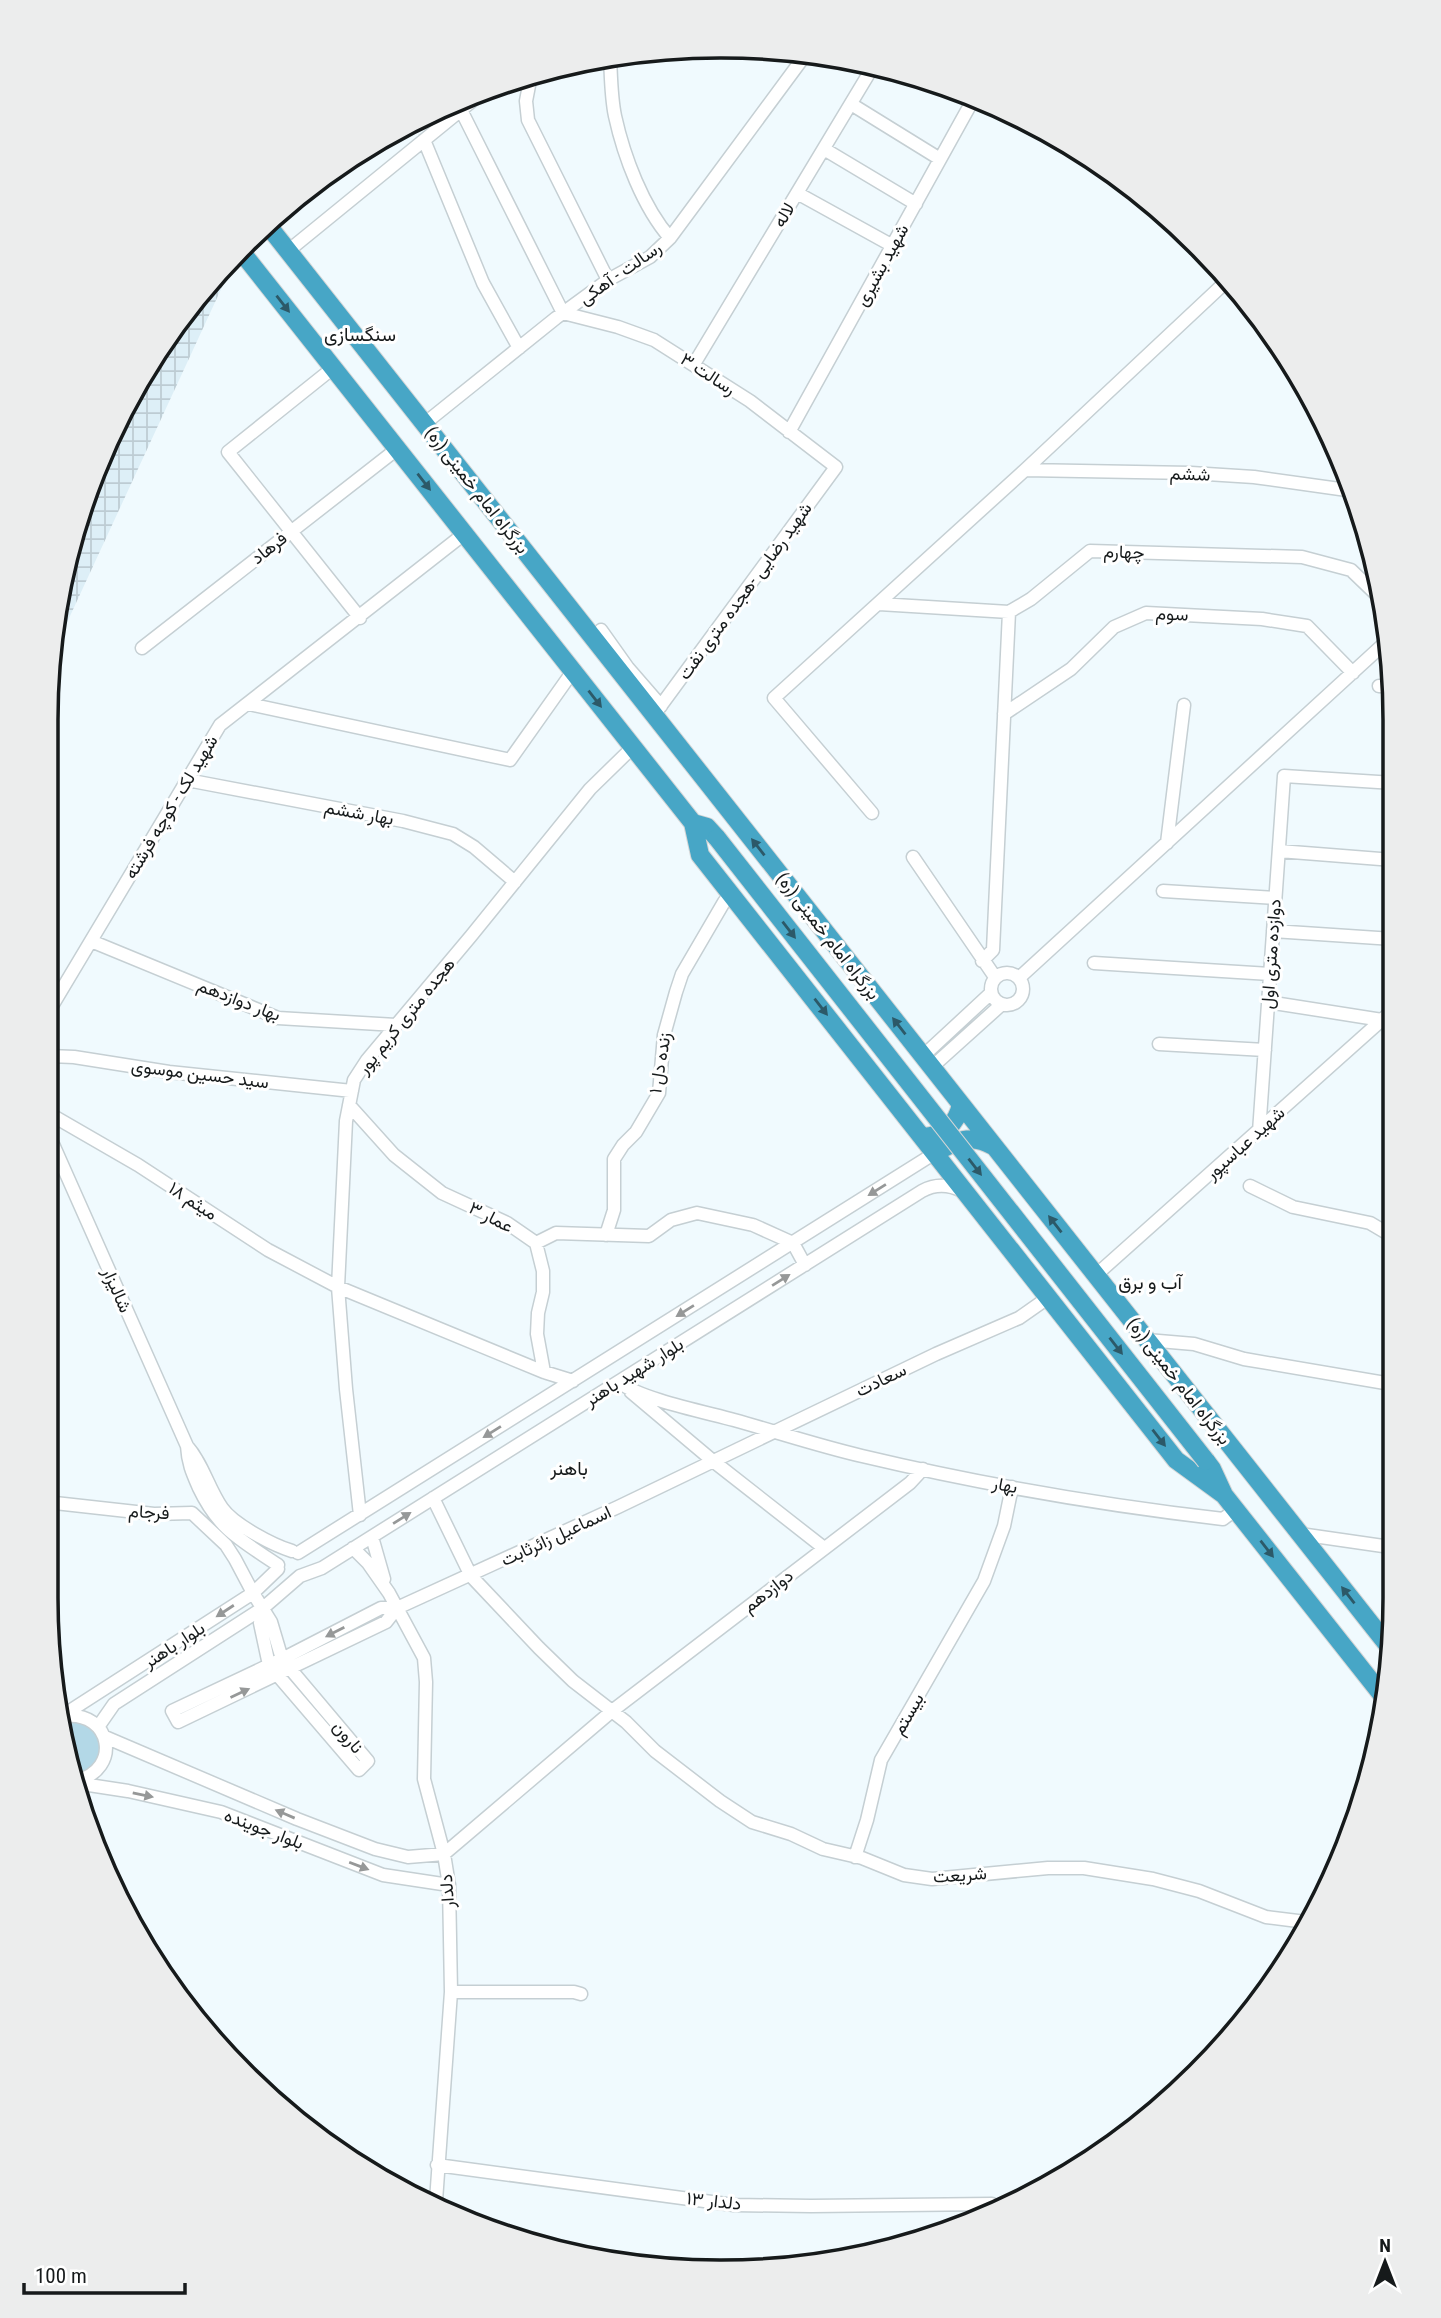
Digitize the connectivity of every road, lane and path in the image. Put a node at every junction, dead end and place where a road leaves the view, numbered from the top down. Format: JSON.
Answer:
{"nodes":[{"id":1,"x":800,"y":62,"type":"edge"},
{"id":2,"x":611,"y":67,"type":"edge"},
{"id":3,"x":868,"y":74,"type":"edge"},
{"id":4,"x":529,"y":86,"type":"edge"},
{"id":5,"x":851,"y":104,"type":"junction"},
{"id":6,"x":969,"y":106,"type":"edge"},
{"id":7,"x":461,"y":110,"type":"edge"},
{"id":8,"x":459,"y":112,"type":"edge"},
{"id":9,"x":424,"y":139,"type":"junction"},
{"id":10,"x":824,"y":149,"type":"junction"},
{"id":11,"x":940,"y":159,"type":"junction"},
{"id":12,"x":797,"y":193,"type":"junction"},
{"id":13,"x":916,"y":204,"type":"junction"},
{"id":14,"x":273,"y":232,"type":"edge"},
{"id":15,"x":670,"y":238,"type":"junction"},
{"id":16,"x":892,"y":246,"type":"junction"},
{"id":17,"x":288,"y":251,"type":"junction"},
{"id":18,"x":246,"y":258,"type":"edge"},
{"id":19,"x":608,"y":281,"type":"junction"},
{"id":20,"x":1221,"y":286,"type":"edge"},
{"id":21,"x":563,"y":313,"type":"junction"},
{"id":22,"x":519,"y":348,"type":"junction"},
{"id":23,"x":694,"y":365,"type":"junction"},
{"id":24,"x":333,"y":368,"type":"junction"},
{"id":25,"x":424,"y":424,"type":"junction"},
{"id":26,"x":789,"y":432,"type":"junction"},
{"id":27,"x":397,"y":449,"type":"junction"},
{"id":28,"x":836,"y":467,"type":"joint"},
{"id":29,"x":1025,"y":470,"type":"junction"},
{"id":30,"x":1341,"y":489,"type":"edge"},
{"id":31,"x":292,"y":530,"type":"junction"},
{"id":32,"x":464,"y":534,"type":"junction"},
{"id":33,"x":1370,"y":589,"type":"edge"},
{"id":34,"x":879,"y":604,"type":"junction"},
{"id":35,"x":1009,"y":612,"type":"junction"},
{"id":36,"x":360,"y":618,"type":"junction"},
{"id":37,"x":601,"y":630,"type":"dead end"},
{"id":38,"x":142,"y":648,"type":"dead end"},
{"id":39,"x":1379,"y":648,"type":"edge"},
{"id":40,"x":573,"y":671,"type":"junction"},
{"id":41,"x":1353,"y":673,"type":"junction"},
{"id":42,"x":1379,"y":686,"type":"dead end"},
{"id":43,"x":1382,"y":686,"type":"edge"},
{"id":44,"x":248,"y":704,"type":"junction"},
{"id":45,"x":1184,"y":705,"type":"dead end"},
{"id":46,"x":657,"y":711,"type":"junction"},
{"id":47,"x":1004,"y":714,"type":"junction"},
{"id":48,"x":633,"y":747,"type":"junction"},
{"id":49,"x":187,"y":780,"type":"junction"},
{"id":50,"x":1383,"y":782,"type":"edge"},
{"id":51,"x":872,"y":813,"type":"dead end"},
{"id":52,"x":692,"y":822,"type":"junction"},
{"id":53,"x":1167,"y":843,"type":"junction"},
{"id":54,"x":1279,"y":851,"type":"junction"},
{"id":55,"x":913,"y":857,"type":"dead end"},
{"id":56,"x":1383,"y":859,"type":"edge"},
{"id":57,"x":515,"y":882,"type":"junction"},
{"id":58,"x":1163,"y":891,"type":"dead end"},
{"id":59,"x":731,"y":893,"type":"junction"},
{"id":60,"x":1275,"y":898,"type":"junction"},
{"id":61,"x":1273,"y":932,"type":"junction"},
{"id":62,"x":1383,"y":938,"type":"edge"},
{"id":63,"x":91,"y":941,"type":"junction"},
{"id":64,"x":982,"y":961,"type":"junction"},
{"id":65,"x":1094,"y":963,"type":"dead end"},
{"id":66,"x":1270,"y":974,"type":"junction"},
{"id":67,"x":995,"y":977,"type":"junction"},
{"id":68,"x":1020,"y":977,"type":"junction"},
{"id":69,"x":991,"y":993,"type":"junction"},
{"id":70,"x":58,"y":996,"type":"edge"},
{"id":71,"x":1268,"y":1002,"type":"junction"},
{"id":72,"x":1002,"y":1004,"type":"junction"},
{"id":73,"x":1382,"y":1020,"type":"joint"},
{"id":74,"x":396,"y":1025,"type":"junction"},
{"id":75,"x":1158,"y":1044,"type":"dead end"},
{"id":76,"x":1265,"y":1050,"type":"junction"},
{"id":77,"x":58,"y":1056,"type":"edge"},
{"id":78,"x":927,"y":1061,"type":"junction"},
{"id":79,"x":352,"y":1091,"type":"junction"},
{"id":80,"x":961,"y":1104,"type":"junction"},
{"id":81,"x":349,"y":1105,"type":"junction"},
{"id":82,"x":58,"y":1120,"type":"edge"},
{"id":83,"x":1259,"y":1132,"type":"junction"},
{"id":84,"x":923,"y":1137,"type":"junction"},
{"id":85,"x":964,"y":1139,"type":"junction"},
{"id":86,"x":997,"y":1150,"type":"junction"},
{"id":87,"x":935,"y":1153,"type":"junction"},
{"id":88,"x":58,"y":1156,"type":"edge"},
{"id":89,"x":947,"y":1168,"type":"junction"},
{"id":90,"x":1250,"y":1186,"type":"dead end"},
{"id":91,"x":969,"y":1197,"type":"junction"},
{"id":92,"x":1383,"y":1231,"type":"edge"},
{"id":93,"x":606,"y":1235,"type":"junction"},
{"id":94,"x":536,"y":1243,"type":"junction"},
{"id":95,"x":793,"y":1243,"type":"junction"},
{"id":96,"x":1073,"y":1247,"type":"junction"},
{"id":97,"x":805,"y":1265,"type":"junction"},
{"id":98,"x":1096,"y":1275,"type":"junction"},
{"id":99,"x":1033,"y":1277,"type":"junction"},
{"id":100,"x":730,"y":1283,"type":"junction"},
{"id":101,"x":338,"y":1287,"type":"junction"},
{"id":102,"x":1049,"y":1297,"type":"junction"},
{"id":103,"x":743,"y":1304,"type":"junction"},
{"id":104,"x":1147,"y":1340,"type":"junction"},
{"id":105,"x":544,"y":1373,"type":"junction"},
{"id":106,"x":573,"y":1381,"type":"junction"},
{"id":107,"x":1383,"y":1383,"type":"edge"},
{"id":108,"x":624,"y":1386,"type":"junction"},
{"id":109,"x":775,"y":1431,"type":"junction"},
{"id":110,"x":713,"y":1461,"type":"junction"},
{"id":111,"x":923,"y":1469,"type":"junction"},
{"id":112,"x":1012,"y":1487,"type":"junction"},
{"id":113,"x":433,"y":1499,"type":"junction"},
{"id":114,"x":1230,"y":1502,"type":"junction"},
{"id":115,"x":58,"y":1503,"type":"edge"},
{"id":116,"x":213,"y":1503,"type":"junction"},
{"id":117,"x":192,"y":1513,"type":"junction"},
{"id":118,"x":360,"y":1515,"type":"junction"},
{"id":119,"x":1300,"y":1534,"type":"junction"},
{"id":120,"x":372,"y":1537,"type":"junction"},
{"id":121,"x":1383,"y":1546,"type":"edge"},
{"id":122,"x":353,"y":1548,"type":"junction"},
{"id":123,"x":824,"y":1548,"type":"junction"},
{"id":124,"x":295,"y":1552,"type":"junction"},
{"id":125,"x":278,"y":1567,"type":"junction"},
{"id":126,"x":300,"y":1576,"type":"junction"},
{"id":127,"x":471,"y":1576,"type":"junction"},
{"id":128,"x":253,"y":1593,"type":"junction"},
{"id":129,"x":389,"y":1593,"type":"junction"},
{"id":130,"x":263,"y":1608,"type":"junction"},
{"id":131,"x":397,"y":1608,"type":"junction"},
{"id":132,"x":1382,"y":1638,"type":"edge"},
{"id":133,"x":286,"y":1664,"type":"junction"},
{"id":134,"x":273,"y":1670,"type":"junction"},
{"id":135,"x":1377,"y":1689,"type":"edge"},
{"id":136,"x":612,"y":1711,"type":"junction"},
{"id":137,"x":68,"y":1713,"type":"edge"},
{"id":138,"x":68,"y":1715,"type":"edge"},
{"id":139,"x":102,"y":1732,"type":"junction"},
{"id":140,"x":83,"y":1780,"type":"edge"},
{"id":141,"x":84,"y":1783,"type":"edge"},
{"id":142,"x":444,"y":1854,"type":"junction"},
{"id":143,"x":855,"y":1857,"type":"junction"},
{"id":144,"x":449,"y":1885,"type":"junction"},
{"id":145,"x":1298,"y":1921,"type":"edge"},
{"id":146,"x":451,"y":1992,"type":"junction"},
{"id":147,"x":581,"y":1994,"type":"dead end"},
{"id":148,"x":438,"y":2165,"type":"junction"},
{"id":149,"x":436,"y":2196,"type":"edge"},
{"id":150,"x":987,"y":2204,"type":"edge"}],
"edges":[{"from":1,"to":15,"type":"street","name":"رسالت - آهکی"},
{"from":2,"to":15,"type":"street"},
{"from":3,"to":5,"type":"street","name":"لاله"},
{"from":4,"to":19,"type":"street"},
{"from":5,"to":10,"type":"street","name":"لاله"},
{"from":5,"to":11,"type":"street"},
{"from":6,"to":11,"type":"street","name":"شهید بشیری"},
{"from":7,"to":21,"type":"street"},
{"from":8,"to":9,"type":"street"},
{"from":9,"to":17,"type":"street"},
{"from":9,"to":22,"type":"street"},
{"from":10,"to":12,"type":"street","name":"لاله"},
{"from":10,"to":13,"type":"street"},
{"from":11,"to":13,"type":"street","name":"شهید بشیری"},
{"from":12,"to":16,"type":"street"},
{"from":12,"to":23,"type":"street","name":"لاله"},
{"from":13,"to":16,"type":"street","name":"شهید بشیری"},
{"from":14,"to":17,"type":"highway","name":"بزرگراه امام خمینی (ره)"},
{"from":15,"to":19,"type":"street","name":"رسالت - آهکی"},
{"from":16,"to":26,"type":"street","name":"شهید بشیری"},
{"from":17,"to":25,"type":"highway","name":"بزرگراه امام خمینی (ره)"},
{"from":18,"to":24,"type":"highway","name":"بزرگراه امام خمینی (ره)","one_way":true},
{"from":19,"to":21,"type":"street","name":"رسالت - آهکی"},
{"from":20,"to":29,"type":"street"},
{"from":21,"to":22,"type":"street","name":"رسالت - آهکی"},
{"from":21,"to":23,"type":"street","name":"رسالت ۳"},
{"from":22,"to":25,"type":"street","name":"رسالت - آهکی"},
{"from":23,"to":26,"type":"street","name":"رسالت ۳"},
{"from":24,"to":27,"type":"highway","name":"بزرگراه امام خمینی (ره)"},
{"from":24,"to":31,"type":"street"},
{"from":25,"to":46,"type":"highway","name":"بزرگراه امام خمینی (ره)"},
{"from":26,"to":28,"type":"street","name":"رسالت ۳"},
{"from":27,"to":31,"type":"street","name":"فرهاد"},
{"from":27,"to":32,"type":"highway","name":"بزرگراه امام خمینی (ره)","one_way":true},
{"from":28,"to":46,"type":"street","name":"شهید رضایی -هجده متری نفت"},
{"from":29,"to":30,"type":"street","name":"ششم"},
{"from":29,"to":34,"type":"street"},
{"from":31,"to":36,"type":"street"},
{"from":31,"to":38,"type":"street","name":"فرهاد"},
{"from":32,"to":36,"type":"street","name":"شهید لک - کوچه فرشته"},
{"from":32,"to":40,"type":"highway","name":"بزرگراه امام خمینی (ره)"},
{"from":33,"to":35,"type":"street","name":"چهارم"},
{"from":34,"to":35,"type":"street"},
{"from":34,"to":51,"type":"street"},
{"from":35,"to":47,"type":"street"},
{"from":36,"to":44,"type":"street","name":"شهید لک - کوچه فرشته"},
{"from":37,"to":46,"type":"street"},
{"from":39,"to":41,"type":"street"},
{"from":40,"to":44,"type":"street"},
{"from":40,"to":48,"type":"highway","name":"بزرگراه امام خمینی (ره)","one_way":true},
{"from":41,"to":47,"type":"street","name":"سوم"},
{"from":41,"to":53,"type":"street"},
{"from":42,"to":43,"type":"street"},
{"from":44,"to":49,"type":"street","name":"شهید لک - کوچه فرشته"},
{"from":45,"to":53,"type":"street"},
{"from":78,"to":46,"type":"highway","name":"بزرگراه امام خمینی (ره)","one_way":true},
{"from":47,"to":64,"type":"street"},
{"from":48,"to":52,"type":"highway","name":"بزرگراه امام خمینی (ره)"},
{"from":48,"to":57,"type":"street","name":"هجده متری کریم پور"},
{"from":49,"to":57,"type":"street","name":"بهار ششم"},
{"from":49,"to":63,"type":"street","name":"شهید لک - کوچه فرشته"},
{"from":50,"to":54,"type":"street","name":"دوازده متری اول"},
{"from":52,"to":59,"type":"highway","name":"بزرگراه امام خمینی (ره)"},
{"from":52,"to":114,"type":"highway","name":"بزرگراه امام خمینی (ره)","one_way":true,"bridge":true},
{"from":53,"to":68,"type":"street"},
{"from":54,"to":56,"type":"street"},
{"from":54,"to":60,"type":"street","name":"دوازده متری اول"},
{"from":55,"to":64,"type":"street"},
{"from":57,"to":74,"type":"street","name":"هجده متری کریم پور"},
{"from":58,"to":60,"type":"street"},
{"from":59,"to":84,"type":"highway","name":"بزرگراه امام خمینی (ره)","one_way":true},
{"from":59,"to":93,"type":"street","name":"زنده دل ۱"},
{"from":60,"to":61,"type":"street","name":"دوازده متری اول"},
{"from":61,"to":62,"type":"street"},
{"from":61,"to":66,"type":"street","name":"دوازده متری اول"},
{"from":63,"to":70,"type":"street","name":"شهید لک - کوچه فرشته"},
{"from":63,"to":74,"type":"street","name":"بهار دوازدهم"},
{"from":64,"to":67,"type":"street"},
{"from":65,"to":66,"type":"street"},
{"from":66,"to":71,"type":"street","name":"دوازده متری اول"},
{"from":67,"to":68,"type":"street"},
{"from":67,"to":69,"type":"street"},
{"from":68,"to":72,"type":"street"},
{"from":69,"to":72,"type":"street"},
{"from":69,"to":78,"type":"street"},
{"from":71,"to":73,"type":"street"},
{"from":71,"to":76,"type":"street","name":"دوازده متری اول"},
{"from":72,"to":78,"type":"street"},
{"from":73,"to":83,"type":"street","name":"شهید عباسپور"},
{"from":74,"to":79,"type":"street","name":"هجده متری کریم پور"},
{"from":75,"to":76,"type":"street"},
{"from":76,"to":83,"type":"street","name":"دوازده متری اول"},
{"from":77,"to":79,"type":"street","name":"سید حسین موسوی"},
{"from":78,"to":80,"type":"highway","name":"بزرگراه امام خمینی (ره)"},
{"from":79,"to":81,"type":"street","name":"هجده متری کریم پور"},
{"from":80,"to":84,"type":"highway"},
{"from":80,"to":86,"type":"highway","name":"بزرگراه امام خمینی (ره)"},
{"from":81,"to":94,"type":"street","name":"عمار ۳"},
{"from":81,"to":101,"type":"street","name":"هجده متری کریم پور"},
{"from":82,"to":101,"type":"street","name":"میثم ۱۸"},
{"from":83,"to":98,"type":"street","name":"شهید عباسپور"},
{"from":84,"to":87,"type":"highway","name":"بزرگراه امام خمینی (ره)"},
{"from":85,"to":86,"type":"highway"},
{"from":85,"to":87,"type":"highway"},
{"from":85,"to":89,"type":"highway"},
{"from":96,"to":86,"type":"highway","name":"بزرگراه امام خمینی (ره)","one_way":true},
{"from":87,"to":89,"type":"highway","name":"بزرگراه امام خمینی (ره)"},
{"from":87,"to":95,"type":"street","name":"بلوار شهید باهنر","one_way":true},
{"from":88,"to":116,"type":"street","name":"شالیزار"},
{"from":89,"to":91,"type":"highway","name":"بزرگراه امام خمینی (ره)"},
{"from":90,"to":92,"type":"street"},
{"from":91,"to":97,"type":"street","name":"بلوار شهید باهنر"},
{"from":91,"to":99,"type":"highway","name":"بزرگراه امام خمینی (ره)"},
{"from":93,"to":94,"type":"street"},
{"from":93,"to":95,"type":"street"},
{"from":94,"to":105,"type":"street"},
{"from":95,"to":97,"type":"street"},
{"from":95,"to":100,"type":"street","name":"بلوار شهید باهنر"},
{"from":96,"to":98,"type":"highway","name":"بزرگراه امام خمینی (ره)"},
{"from":96,"to":99,"type":"highway"},
{"from":103,"to":97,"type":"street","name":"بلوار شهید باهنر","one_way":true},
{"from":98,"to":104,"type":"highway","name":"بزرگراه امام خمینی (ره)"},
{"from":99,"to":102,"type":"highway","name":"بزرگراه امام خمینی (ره)"},
{"from":100,"to":103,"type":"street"},
{"from":100,"to":106,"type":"street","name":"بلوار شهید باهنر","one_way":true},
{"from":101,"to":105,"type":"street","name":"میثم ۱۸"},
{"from":101,"to":118,"type":"street","name":"هجده متری کریم پور"},
{"from":102,"to":109,"type":"street","name":"سعادت"},
{"from":102,"to":114,"type":"highway","name":"بزرگراه امام خمینی (ره)","one_way":true},
{"from":103,"to":108,"type":"street","name":"بلوار شهید باهنر"},
{"from":104,"to":107,"type":"street"},
{"from":104,"to":119,"type":"highway","name":"بزرگراه امام خمینی (ره)"},
{"from":105,"to":106,"type":"street","name":"میثم ۱۸"},
{"from":106,"to":118,"type":"street","name":"بلوار شهید باهنر","one_way":true},
{"from":108,"to":109,"type":"street","name":"بهار"},
{"from":108,"to":110,"type":"street"},
{"from":108,"to":113,"type":"street","name":"بلوار شهید باهنر"},
{"from":109,"to":110,"type":"street","name":"سعادت"},
{"from":109,"to":111,"type":"street","name":"بهار"},
{"from":110,"to":123,"type":"street"},
{"from":110,"to":127,"type":"street","name":"اسماعیل زائرثابت"},
{"from":111,"to":112,"type":"street","name":"بهار"},
{"from":111,"to":123,"type":"street","name":"دوازدهم"},
{"from":112,"to":114,"type":"street","name":"بهار"},
{"from":112,"to":143,"type":"street","name":"بیستم"},
{"from":120,"to":113,"type":"street","name":"بلوار شهید باهنر","one_way":true},
{"from":113,"to":127,"type":"street","name":"شریعت"},
{"from":114,"to":135,"type":"highway","name":"بزرگراه امام خمینی (ره)","one_way":true},
{"from":115,"to":117,"type":"street","name":"فرجام"},
{"from":116,"to":117,"type":"street"},
{"from":116,"to":124,"type":"street","name":"شالیزار"},
{"from":116,"to":125,"type":"street","name":"شالیزار"},
{"from":117,"to":128,"type":"street","name":"فرجام"},
{"from":118,"to":124,"type":"street","name":"بلوار شهید باهنر"},
{"from":119,"to":121,"type":"street"},
{"from":132,"to":119,"type":"highway","name":"بزرگراه امام خمینی (ره)","one_way":true},
{"from":120,"to":122,"type":"street","name":"بلوار شهید باهنر"},
{"from":120,"to":129,"type":"street"},
{"from":122,"to":126,"type":"street","name":"بلوار شهید باهنر"},
{"from":122,"to":129,"type":"street"},
{"from":123,"to":136,"type":"street","name":"دوازدهم"},
{"from":124,"to":125,"type":"street"},
{"from":124,"to":126,"type":"street"},
{"from":125,"to":126,"type":"street"},
{"from":125,"to":128,"type":"street","name":"بلوار باهنر"},
{"from":126,"to":130,"type":"street","name":"بلوار باهنر"},
{"from":127,"to":131,"type":"street","name":"اسماعیل زائرثابت"},
{"from":127,"to":136,"type":"street","name":"شریعت"},
{"from":128,"to":130,"type":"street","name":"فرجام"},
{"from":128,"to":137,"type":"street","name":"بلوار باهنر","one_way":true},
{"from":129,"to":131,"type":"street","name":"دلدار"},
{"from":130,"to":133,"type":"street","name":"نارون"},
{"from":130,"to":134,"type":"street","name":"نارون"},
{"from":130,"to":139,"type":"street","name":"بلوار باهنر"},
{"from":131,"to":133,"type":"street","name":"اسماعیل زائرثابت"},
{"from":131,"to":142,"type":"street","name":"دلدار"},
{"from":133,"to":134,"type":"street","name":"اسماعیل زائرثابت"},
{"from":133,"to":134,"type":"street","name":"نارون"},
{"from":134,"to":134,"type":"street","one_way":true},
{"from":136,"to":142,"type":"street","name":"دوازدهم"},
{"from":136,"to":143,"type":"street","name":"شریعت"},
{"from":138,"to":139,"type":"street","name":"بلوار جوینده"},
{"from":139,"to":140,"type":"street"},
{"from":142,"to":139,"type":"street","name":"بلوار جوینده","one_way":true},
{"from":141,"to":144,"type":"street","name":"بلوار جوینده","one_way":true},
{"from":142,"to":144,"type":"street","name":"دلدار"},
{"from":143,"to":145,"type":"street","name":"شریعت"},
{"from":144,"to":146,"type":"street","name":"دلدار"},
{"from":146,"to":147,"type":"street"},
{"from":146,"to":148,"type":"street","name":"دلدار"},
{"from":148,"to":149,"type":"street","name":"دلدار"},
{"from":148,"to":150,"type":"street","name":"دلدار ۱۳"}]}
